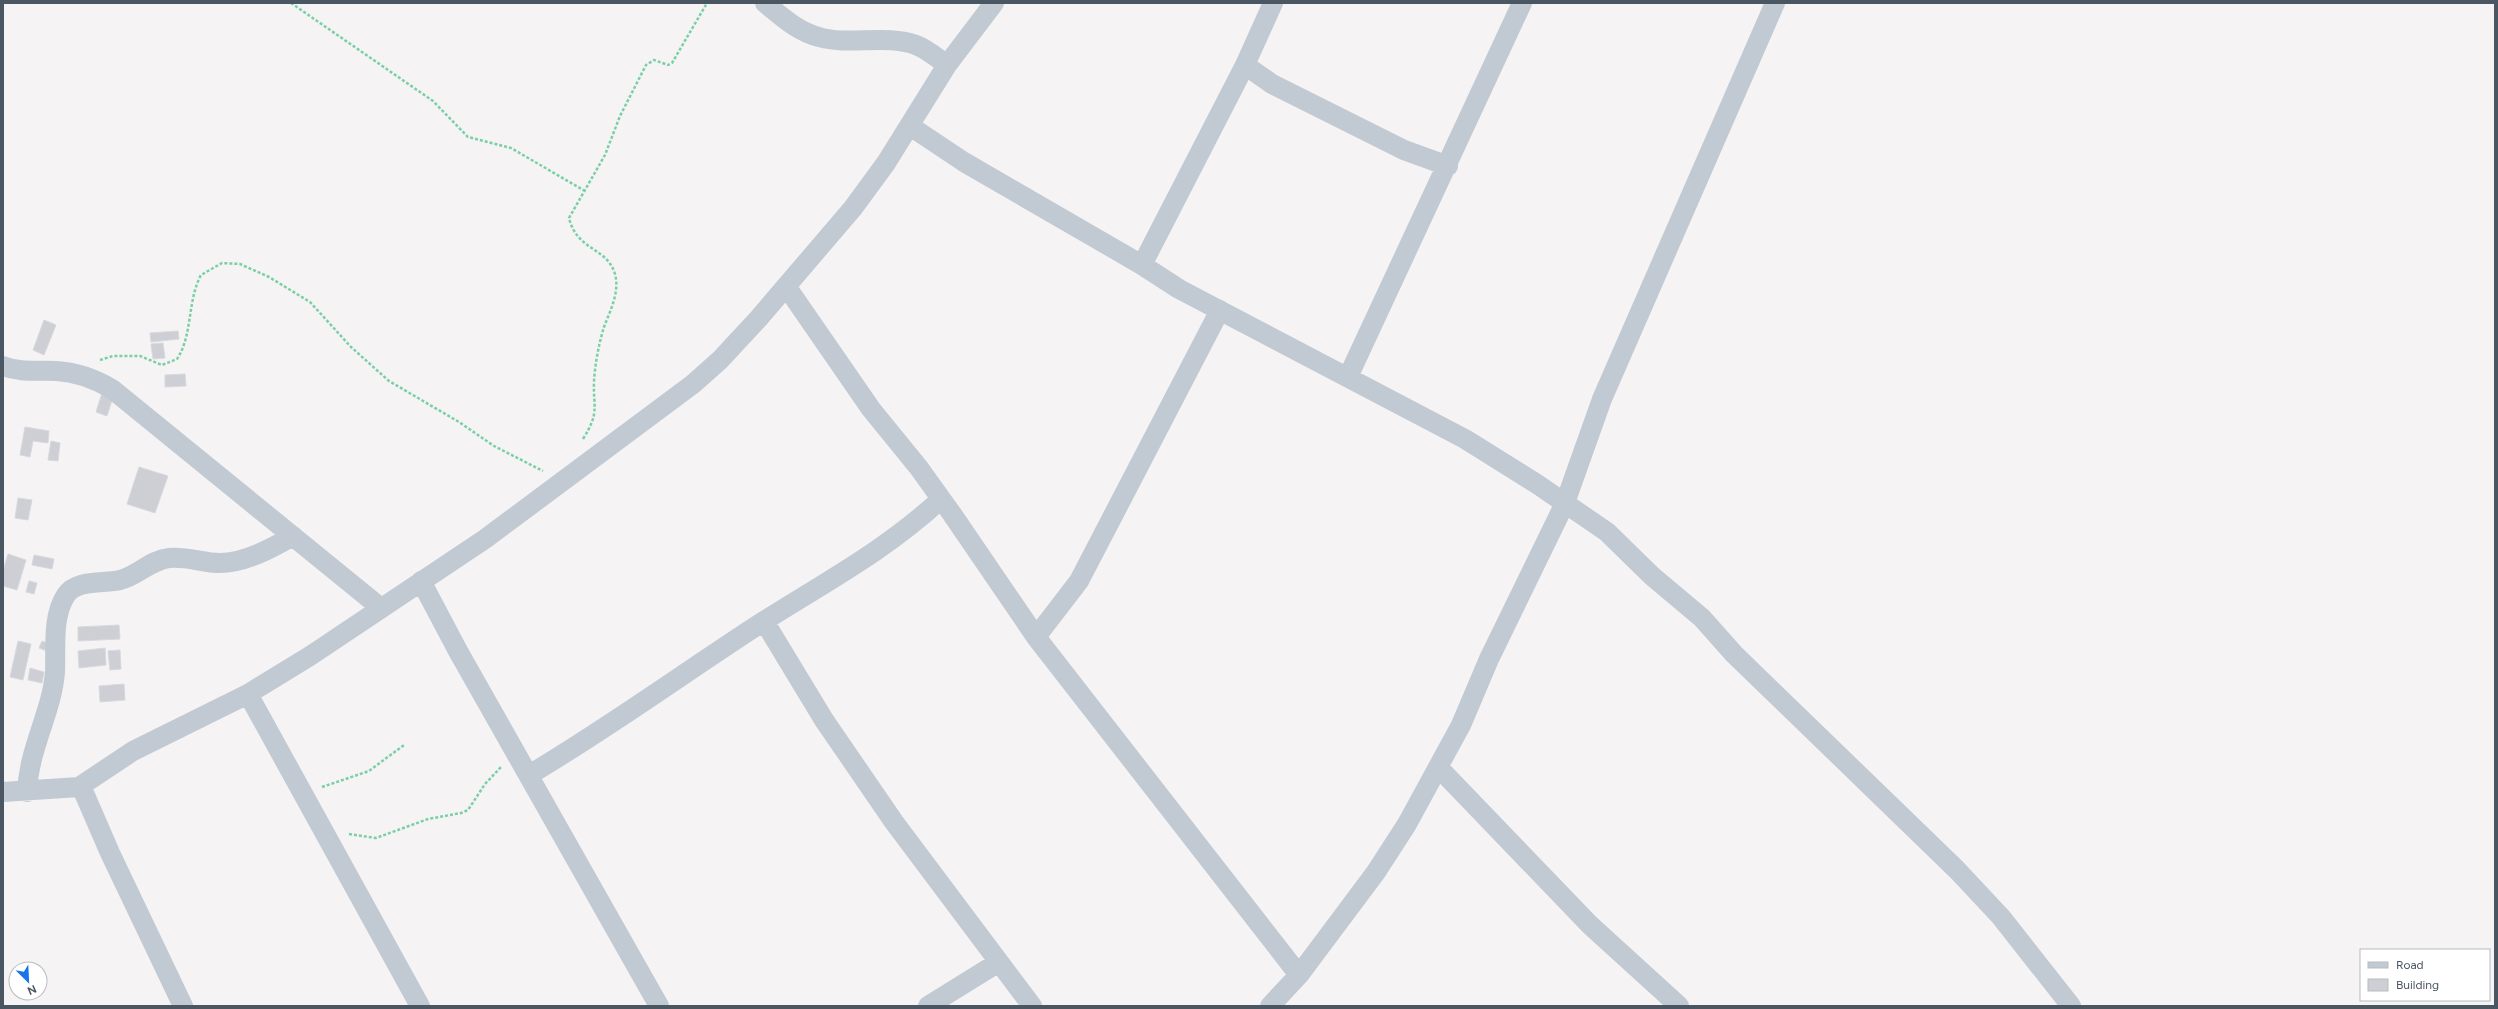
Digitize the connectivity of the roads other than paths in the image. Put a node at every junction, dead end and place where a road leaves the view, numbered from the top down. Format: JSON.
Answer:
{"nodes":[{"id":1,"x":765,"y":3,"type":"edge"},
{"id":2,"x":994,"y":3,"type":"edge"},
{"id":3,"x":1273,"y":3,"type":"edge"},
{"id":4,"x":1522,"y":3,"type":"edge"},
{"id":5,"x":1775,"y":3,"type":"edge"},
{"id":6,"x":947,"y":65,"type":"junction"},
{"id":7,"x":1245,"y":65,"type":"junction"},
{"id":8,"x":910,"y":126,"type":"junction"},
{"id":9,"x":1448,"y":166,"type":"junction"},
{"id":10,"x":1142,"y":265,"type":"junction"},
{"id":11,"x":786,"y":286,"type":"junction"},
{"id":12,"x":1220,"y":310,"type":"junction"},
{"id":13,"x":3,"y":366,"type":"edge"},
{"id":14,"x":1348,"y":377,"type":"junction"},
{"id":15,"x":941,"y":499,"type":"junction"},
{"id":16,"x":1565,"y":503,"type":"junction"},
{"id":17,"x":293,"y":536,"type":"junction"},
{"id":18,"x":421,"y":581,"type":"junction"},
{"id":19,"x":381,"y":608,"type":"junction"},
{"id":20,"x":764,"y":621,"type":"junction"},
{"id":21,"x":1036,"y":637,"type":"junction"},
{"id":22,"x":248,"y":694,"type":"junction"},
{"id":23,"x":1439,"y":768,"type":"junction"},
{"id":24,"x":528,"y":775,"type":"junction"},
{"id":25,"x":81,"y":786,"type":"junction"},
{"id":26,"x":3,"y":792,"type":"edge"},
{"id":27,"x":27,"y":792,"type":"junction"},
{"id":28,"x":999,"y":962,"type":"junction"},
{"id":29,"x":1299,"y":975,"type":"junction"},
{"id":30,"x":183,"y":1006,"type":"edge"},
{"id":31,"x":420,"y":1006,"type":"edge"},
{"id":32,"x":659,"y":1006,"type":"edge"},
{"id":33,"x":928,"y":1006,"type":"edge"},
{"id":34,"x":1032,"y":1006,"type":"edge"},
{"id":35,"x":1270,"y":1006,"type":"edge"},
{"id":36,"x":1679,"y":1006,"type":"edge"},
{"id":37,"x":2071,"y":1006,"type":"edge"}],
"edges":[{"from":1,"to":6,"type":"street"},
{"from":2,"to":6,"type":"street"},
{"from":3,"to":7,"type":"street"},
{"from":4,"to":9,"type":"street"},
{"from":5,"to":16,"type":"street"},
{"from":6,"to":8,"type":"street"},
{"from":7,"to":9,"type":"street"},
{"from":7,"to":10,"type":"street"},
{"from":8,"to":10,"type":"street"},
{"from":8,"to":11,"type":"street"},
{"from":9,"to":14,"type":"street"},
{"from":10,"to":12,"type":"street"},
{"from":11,"to":15,"type":"street"},
{"from":11,"to":18,"type":"street"},
{"from":12,"to":14,"type":"street"},
{"from":12,"to":21,"type":"street"},
{"from":13,"to":17,"type":"street"},
{"from":14,"to":16,"type":"street"},
{"from":15,"to":20,"type":"street"},
{"from":15,"to":21,"type":"street"},
{"from":16,"to":23,"type":"street"},
{"from":16,"to":37,"type":"street"},
{"from":17,"to":19,"type":"street"},
{"from":17,"to":27,"type":"street"},
{"from":18,"to":19,"type":"street"},
{"from":18,"to":24,"type":"street"},
{"from":19,"to":22,"type":"street"},
{"from":20,"to":24,"type":"street"},
{"from":20,"to":28,"type":"street"},
{"from":21,"to":29,"type":"street"},
{"from":22,"to":25,"type":"street"},
{"from":22,"to":31,"type":"street"},
{"from":23,"to":29,"type":"street"},
{"from":23,"to":36,"type":"street"},
{"from":24,"to":32,"type":"street"},
{"from":25,"to":27,"type":"street"},
{"from":25,"to":30,"type":"street"},
{"from":26,"to":27,"type":"street"},
{"from":28,"to":33,"type":"street"},
{"from":28,"to":34,"type":"street"},
{"from":29,"to":35,"type":"street"}]}
